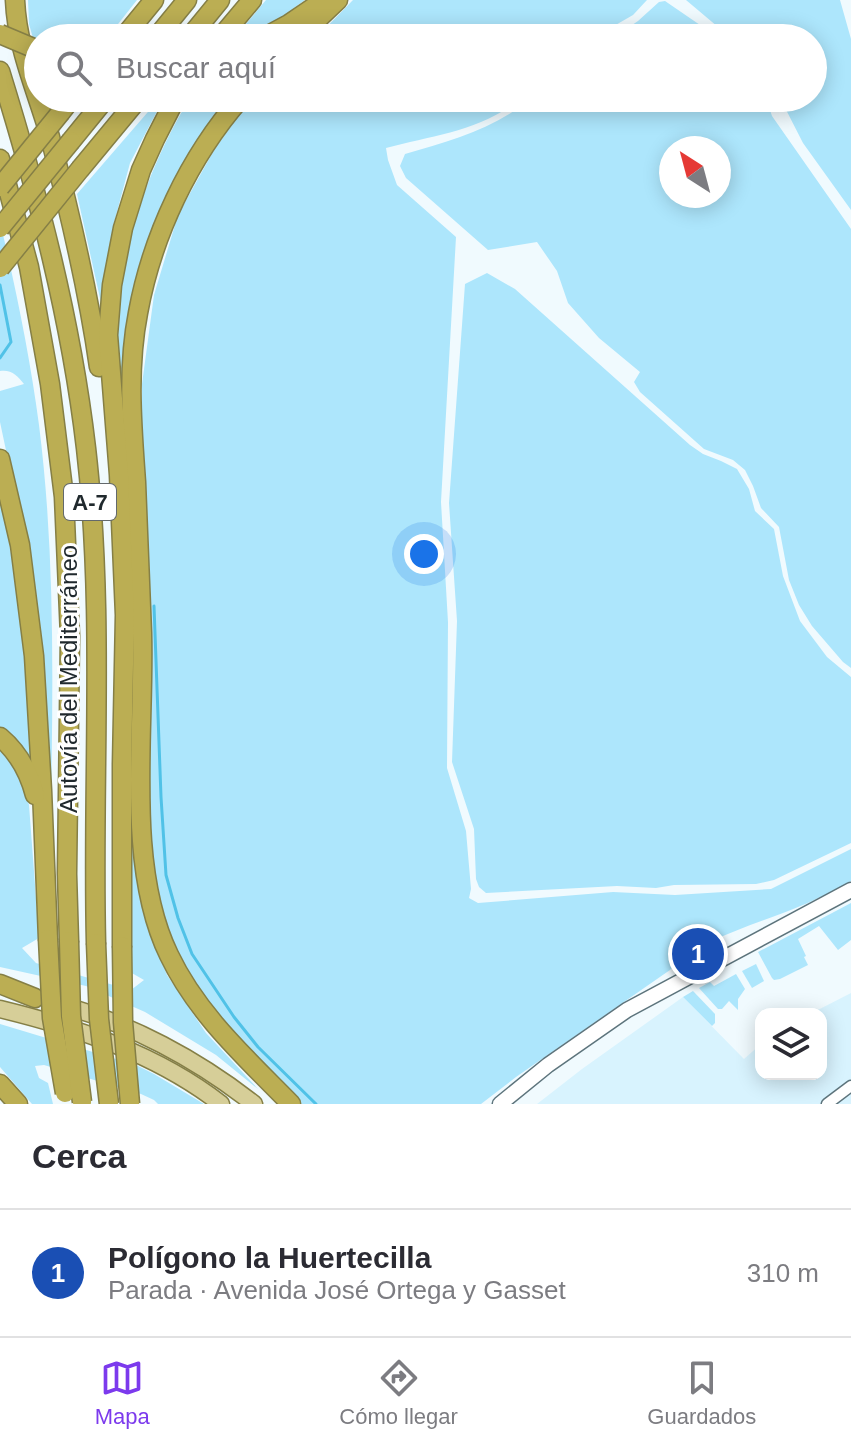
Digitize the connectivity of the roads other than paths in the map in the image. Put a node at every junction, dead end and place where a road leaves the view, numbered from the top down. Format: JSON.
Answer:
{"nodes":[{"id":1,"x":15,"y":0,"type":"edge"},
{"id":2,"x":154,"y":0,"type":"edge"},
{"id":3,"x":187,"y":0,"type":"edge"},
{"id":4,"x":220,"y":0,"type":"edge"},
{"id":5,"x":252,"y":0,"type":"edge"},
{"id":6,"x":324,"y":0,"type":"edge"},
{"id":7,"x":338,"y":0,"type":"edge"},
{"id":8,"x":134,"y":24,"type":"edge"},
{"id":9,"x":167,"y":24,"type":"edge"},
{"id":10,"x":200,"y":24,"type":"edge"},
{"id":11,"x":232,"y":24,"type":"edge"},
{"id":12,"x":287,"y":24,"type":"edge"},
{"id":13,"x":313,"y":24,"type":"edge"},
{"id":14,"x":0,"y":34,"type":"edge"},
{"id":15,"x":24,"y":44,"type":"edge"},
{"id":16,"x":24,"y":57,"type":"edge"},
{"id":17,"x":0,"y":71,"type":"edge"},
{"id":18,"x":42,"y":112,"type":"edge"},
{"id":19,"x":60,"y":112,"type":"edge"},
{"id":20,"x":95,"y":112,"type":"edge"},
{"id":21,"x":127,"y":112,"type":"edge"},
{"id":22,"x":169,"y":112,"type":"edge"},
{"id":23,"x":230,"y":112,"type":"edge"},
{"id":24,"x":0,"y":159,"type":"edge"},
{"id":25,"x":0,"y":187,"type":"edge"},
{"id":26,"x":0,"y":228,"type":"edge"},
{"id":27,"x":0,"y":268,"type":"edge"},
{"id":28,"x":0,"y":459,"type":"edge"},
{"id":29,"x":121,"y":524,"type":"junction"},
{"id":30,"x":0,"y":737,"type":"edge"},
{"id":31,"x":851,"y":890,"type":"edge"},
{"id":32,"x":47,"y":909,"type":"junction"},
{"id":33,"x":0,"y":987,"type":"edge"},
{"id":34,"x":35,"y":998,"type":"joint"},
{"id":35,"x":0,"y":1009,"type":"edge"},
{"id":36,"x":0,"y":1084,"type":"edge"},
{"id":37,"x":851,"y":1086,"type":"edge"},
{"id":38,"x":74,"y":1101,"type":"edge"},
{"id":39,"x":18,"y":1104,"type":"edge"},
{"id":40,"x":109,"y":1104,"type":"edge"},
{"id":41,"x":130,"y":1104,"type":"edge"},
{"id":42,"x":221,"y":1104,"type":"edge"},
{"id":43,"x":254,"y":1104,"type":"edge"},
{"id":44,"x":291,"y":1104,"type":"edge"},
{"id":45,"x":500,"y":1104,"type":"edge"},
{"id":46,"x":827,"y":1104,"type":"edge"}],
"edges":[{"from":1,"to":16,"type":"highway"},
{"from":2,"to":8,"type":"highway"},
{"from":3,"to":9,"type":"highway"},
{"from":4,"to":10,"type":"highway"},
{"from":5,"to":11,"type":"highway"},
{"from":6,"to":12,"type":"highway"},
{"from":7,"to":13,"type":"highway"},
{"from":14,"to":15,"type":"highway","bridge":true},
{"from":17,"to":40,"type":"highway","name":"Autovía del Mediterráneo","number":"A-7","bridge":true},
{"from":18,"to":29,"type":"highway"},
{"from":19,"to":25,"type":"highway","bridge":true},
{"from":20,"to":26,"type":"highway","bridge":true},
{"from":21,"to":27,"type":"highway","bridge":true},
{"from":22,"to":29,"type":"highway"},
{"from":23,"to":44,"type":"highway"},
{"from":24,"to":38,"type":"highway","name":"Autovía del Mediterráneo","number":"A-7","bridge":true},
{"from":28,"to":32,"type":"highway"},
{"from":29,"to":41,"type":"highway","bridge":true},
{"from":30,"to":32,"type":"highway"},
{"from":31,"to":45,"type":"main road"},
{"from":32,"to":38,"type":"highway","bridge":true},
{"from":33,"to":34,"type":"highway"},
{"from":34,"to":43,"type":"main road"},
{"from":35,"to":42,"type":"main road"},
{"from":36,"to":39,"type":"highway"},
{"from":37,"to":46,"type":"street"}]}
